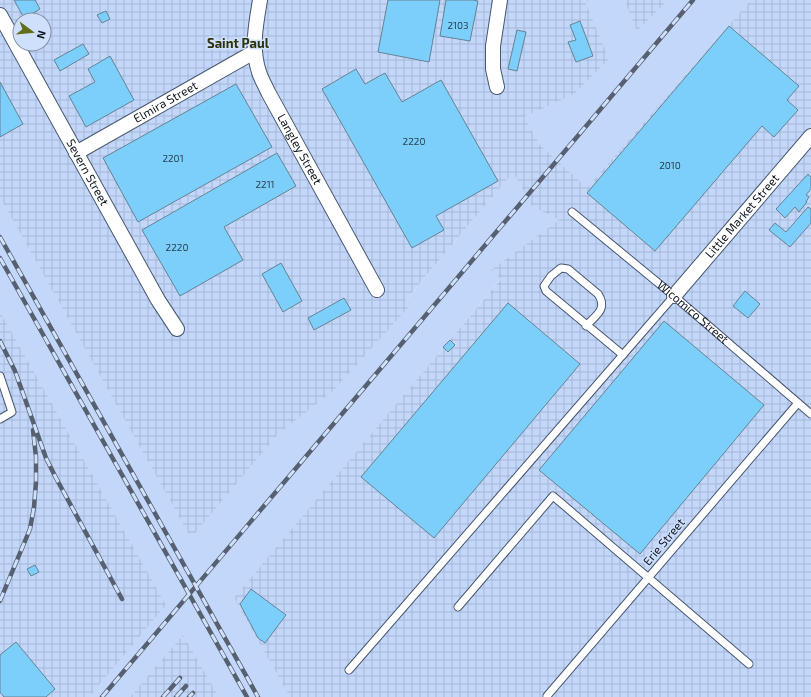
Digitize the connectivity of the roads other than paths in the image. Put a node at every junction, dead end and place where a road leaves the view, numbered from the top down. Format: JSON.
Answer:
{"nodes":[{"id":1,"x":260,"y":0,"type":"edge"},
{"id":2,"x":500,"y":0,"type":"edge"},
{"id":3,"x":0,"y":15,"type":"edge"},
{"id":4,"x":254,"y":52,"type":"junction"},
{"id":5,"x":497,"y":87,"type":"dead end"},
{"id":6,"x":809,"y":142,"type":"edge"},
{"id":7,"x":76,"y":153,"type":"junction"},
{"id":8,"x":572,"y":212,"type":"dead end"},
{"id":9,"x":377,"y":290,"type":"dead end"},
{"id":10,"x":674,"y":296,"type":"junction"},
{"id":11,"x":586,"y":326,"type":"junction"},
{"id":12,"x":177,"y":329,"type":"dead end"},
{"id":13,"x":623,"y":355,"type":"junction"},
{"id":14,"x":0,"y":376,"type":"edge"},
{"id":15,"x":798,"y":403,"type":"junction"},
{"id":16,"x":811,"y":414,"type":"edge"},
{"id":17,"x":0,"y":419,"type":"edge"},
{"id":18,"x":648,"y":578,"type":"junction"},
{"id":19,"x":458,"y":607,"type":"dead end"},
{"id":20,"x":749,"y":664,"type":"dead end"},
{"id":21,"x":349,"y":670,"type":"dead end"},
{"id":22,"x":547,"y":696,"type":"dead end"}],
"edges":[{"from":1,"to":4,"type":"street","name":"Langley Street"},
{"from":2,"to":5,"type":"street"},
{"from":3,"to":7,"type":"street","name":"Severn Street"},
{"from":4,"to":7,"type":"street","name":"Elmira Street"},
{"from":4,"to":9,"type":"street","name":"Langley Street"},
{"from":6,"to":10,"type":"street","name":"Little Market Street"},
{"from":7,"to":12,"type":"street","name":"Severn Street"},
{"from":8,"to":10,"type":"lane","name":"Wicomico Street"},
{"from":10,"to":13,"type":"lane"},
{"from":10,"to":15,"type":"lane","name":"Wicomico Street"},
{"from":11,"to":11,"type":"lane"},
{"from":11,"to":13,"type":"lane"},
{"from":13,"to":21,"type":"lane"},
{"from":14,"to":17,"type":"lane"},
{"from":15,"to":16,"type":"lane","name":"Wicomico Street"},
{"from":15,"to":18,"type":"lane","name":"Erie Street"},
{"from":18,"to":19,"type":"lane"},
{"from":18,"to":20,"type":"lane"},
{"from":18,"to":22,"type":"lane","name":"Erie Street"}]}
